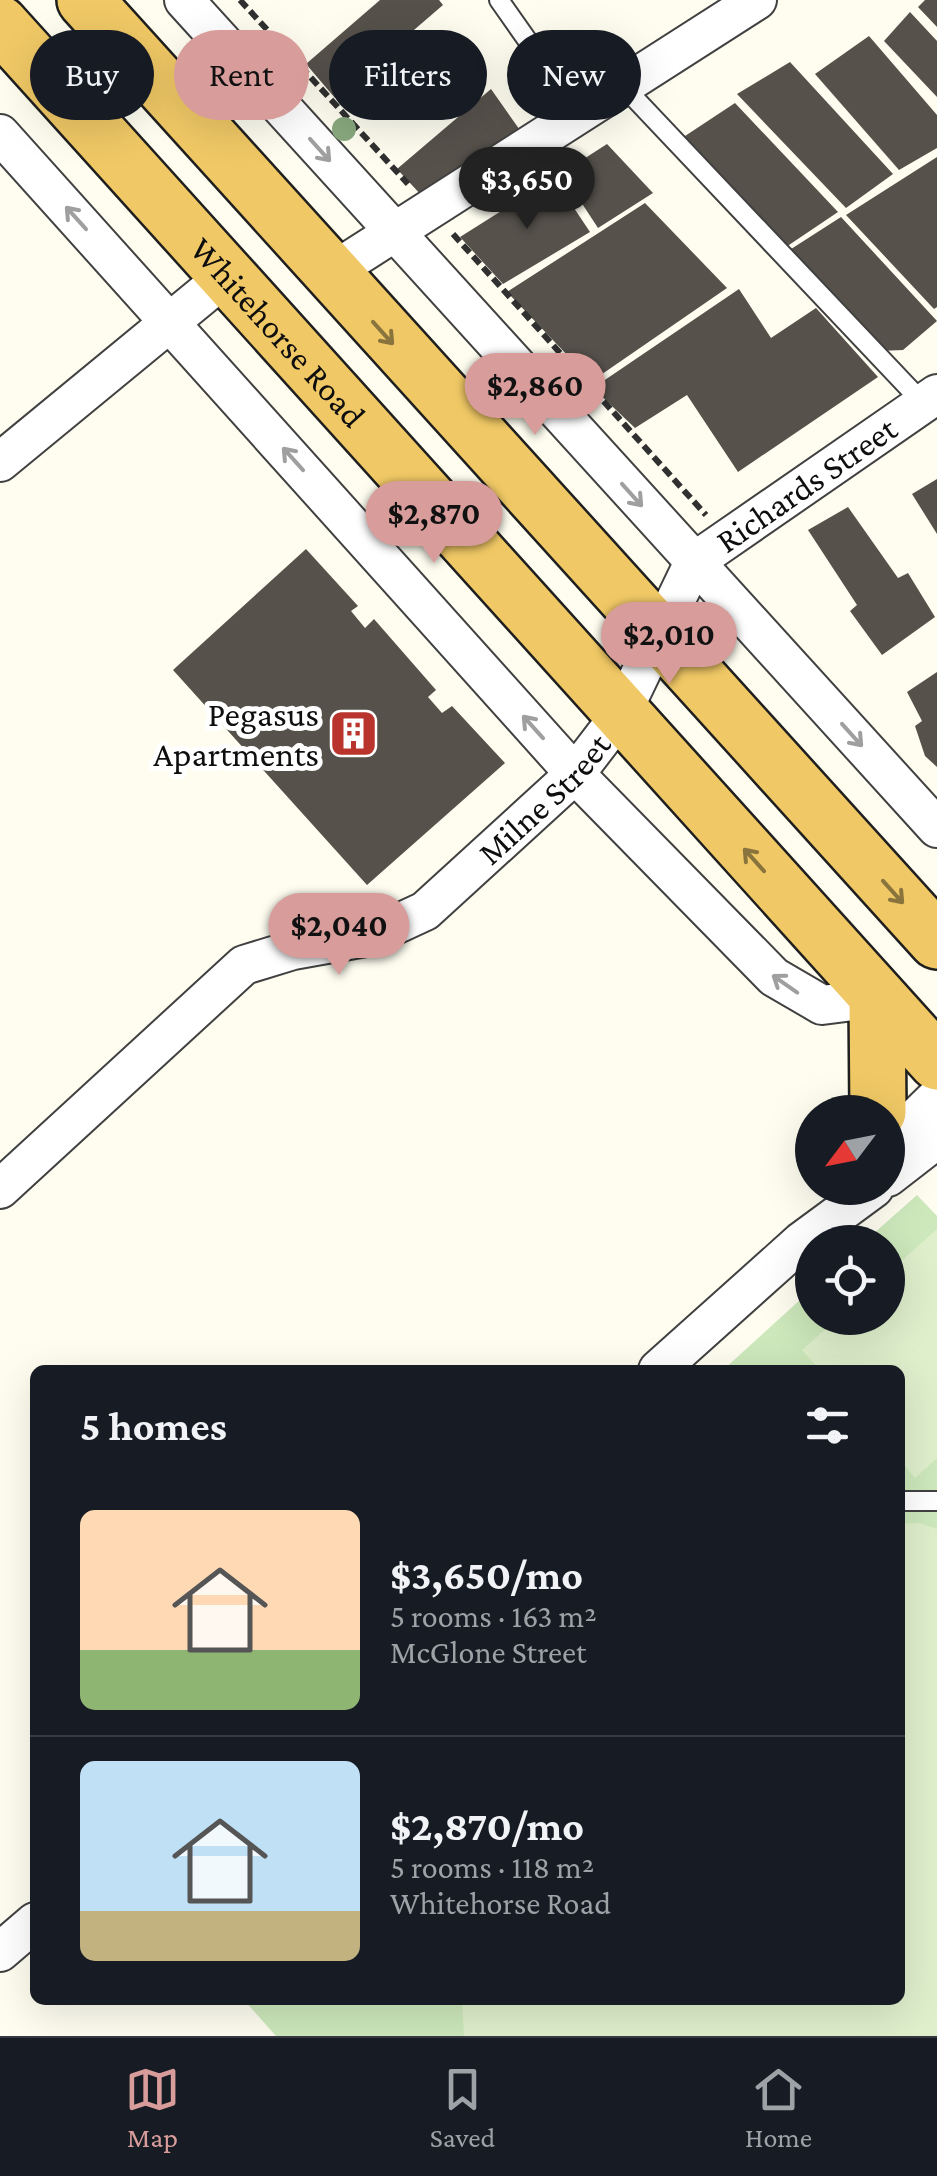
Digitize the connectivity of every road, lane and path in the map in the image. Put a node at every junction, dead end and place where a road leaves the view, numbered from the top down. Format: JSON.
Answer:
{"nodes":[{"id":1,"x":85,"y":0,"type":"edge"},
{"id":2,"x":184,"y":0,"type":"edge"},
{"id":3,"x":240,"y":0,"type":"edge"},
{"id":4,"x":499,"y":0,"type":"edge"},
{"id":5,"x":756,"y":0,"type":"edge"},
{"id":6,"x":0,"y":24,"type":"edge"},
{"id":7,"x":520,"y":30,"type":"edge"},
{"id":8,"x":641,"y":75,"type":"edge"},
{"id":9,"x":641,"y":103,"type":"edge"},
{"id":10,"x":572,"y":120,"type":"edge"},
{"id":11,"x":0,"y":134,"type":"edge"},
{"id":12,"x":431,"y":208,"type":"junction"},
{"id":13,"x":396,"y":234,"type":"junction"},
{"id":14,"x":329,"y":274,"type":"junction"},
{"id":15,"x":226,"y":276,"type":"junction"},
{"id":16,"x":170,"y":322,"type":"junction"},
{"id":17,"x":930,"y":399,"type":"edge"},
{"id":18,"x":0,"y":462,"type":"edge"},
{"id":19,"x":727,"y":538,"type":"junction"},
{"id":20,"x":694,"y":562,"type":"junction"},
{"id":21,"x":656,"y":633,"type":"junction"},
{"id":22,"x":621,"y":714,"type":"junction"},
{"id":23,"x":576,"y":774,"type":"junction"},
{"id":24,"x":937,"y":828,"type":"edge"},
{"id":25,"x":937,"y":941,"type":"edge"},
{"id":26,"x":877,"y":998,"type":"junction"},
{"id":27,"x":937,"y":1062,"type":"edge"},
{"id":28,"x":878,"y":1095,"type":"edge"},
{"id":29,"x":937,"y":1096,"type":"edge"},
{"id":30,"x":905,"y":1129,"type":"edge"},
{"id":31,"x":937,"y":1139,"type":"edge"},
{"id":32,"x":905,"y":1164,"type":"edge"},
{"id":33,"x":0,"y":1189,"type":"edge"},
{"id":34,"x":834,"y":1205,"type":"edge"},
{"id":35,"x":850,"y":1205,"type":"edge"},
{"id":36,"x":816,"y":1225,"type":"edge"},
{"id":37,"x":823,"y":1225,"type":"edge"},
{"id":38,"x":795,"y":1246,"type":"edge"},
{"id":39,"x":664,"y":1365,"type":"edge"},
{"id":40,"x":905,"y":1501,"type":"edge"},
{"id":41,"x":937,"y":1501,"type":"edge"},
{"id":42,"x":30,"y":1926,"type":"edge"},
{"id":43,"x":0,"y":1952,"type":"edge"}],
"edges":[{"from":1,"to":14,"type":"highway"},
{"from":2,"to":13,"type":"street","one_way":true},
{"from":3,"to":12,"type":"path"},
{"from":4,"to":7,"type":"lane"},
{"from":5,"to":8,"type":"street"},
{"from":6,"to":15,"type":"highway","name":"Whitehorse Road"},
{"from":9,"to":17,"type":"lane"},
{"from":10,"to":12,"type":"street"},
{"from":16,"to":11,"type":"street","name":"Whitehorse Road","one_way":true},
{"from":12,"to":13,"type":"street"},
{"from":12,"to":19,"type":"path"},
{"from":13,"to":14,"type":"street"},
{"from":13,"to":20,"type":"street","one_way":true},
{"from":14,"to":21,"type":"highway","one_way":true},
{"from":15,"to":16,"type":"street"},
{"from":15,"to":22,"type":"highway","name":"Whitehorse Road"},
{"from":16,"to":18,"type":"street"},
{"from":23,"to":16,"type":"street","name":"Whitehorse Road","one_way":true},
{"from":17,"to":19,"type":"street","name":"Richards Street"},
{"from":19,"to":20,"type":"street","name":"Richards Street"},
{"from":20,"to":21,"type":"street","name":"Richards Street"},
{"from":20,"to":24,"type":"street","one_way":true},
{"from":21,"to":22,"type":"street","name":"Milne Street"},
{"from":21,"to":25,"type":"highway","one_way":true},
{"from":22,"to":23,"type":"street","name":"Milne Street"},
{"from":26,"to":22,"type":"highway","name":"Whitehorse Road","one_way":true},
{"from":26,"to":23,"type":"street","name":"Whitehorse Road","one_way":true},
{"from":23,"to":33,"type":"street","name":"Milne Street"},
{"from":26,"to":27,"type":"highway","name":"Whitehorse Road"},
{"from":26,"to":28,"type":"highway"},
{"from":29,"to":30,"type":"street"},
{"from":31,"to":32,"type":"street"},
{"from":34,"to":36,"type":"street"},
{"from":35,"to":37,"type":"street"},
{"from":38,"to":39,"type":"street"},
{"from":40,"to":41,"type":"lane"},
{"from":42,"to":43,"type":"street"}]}
